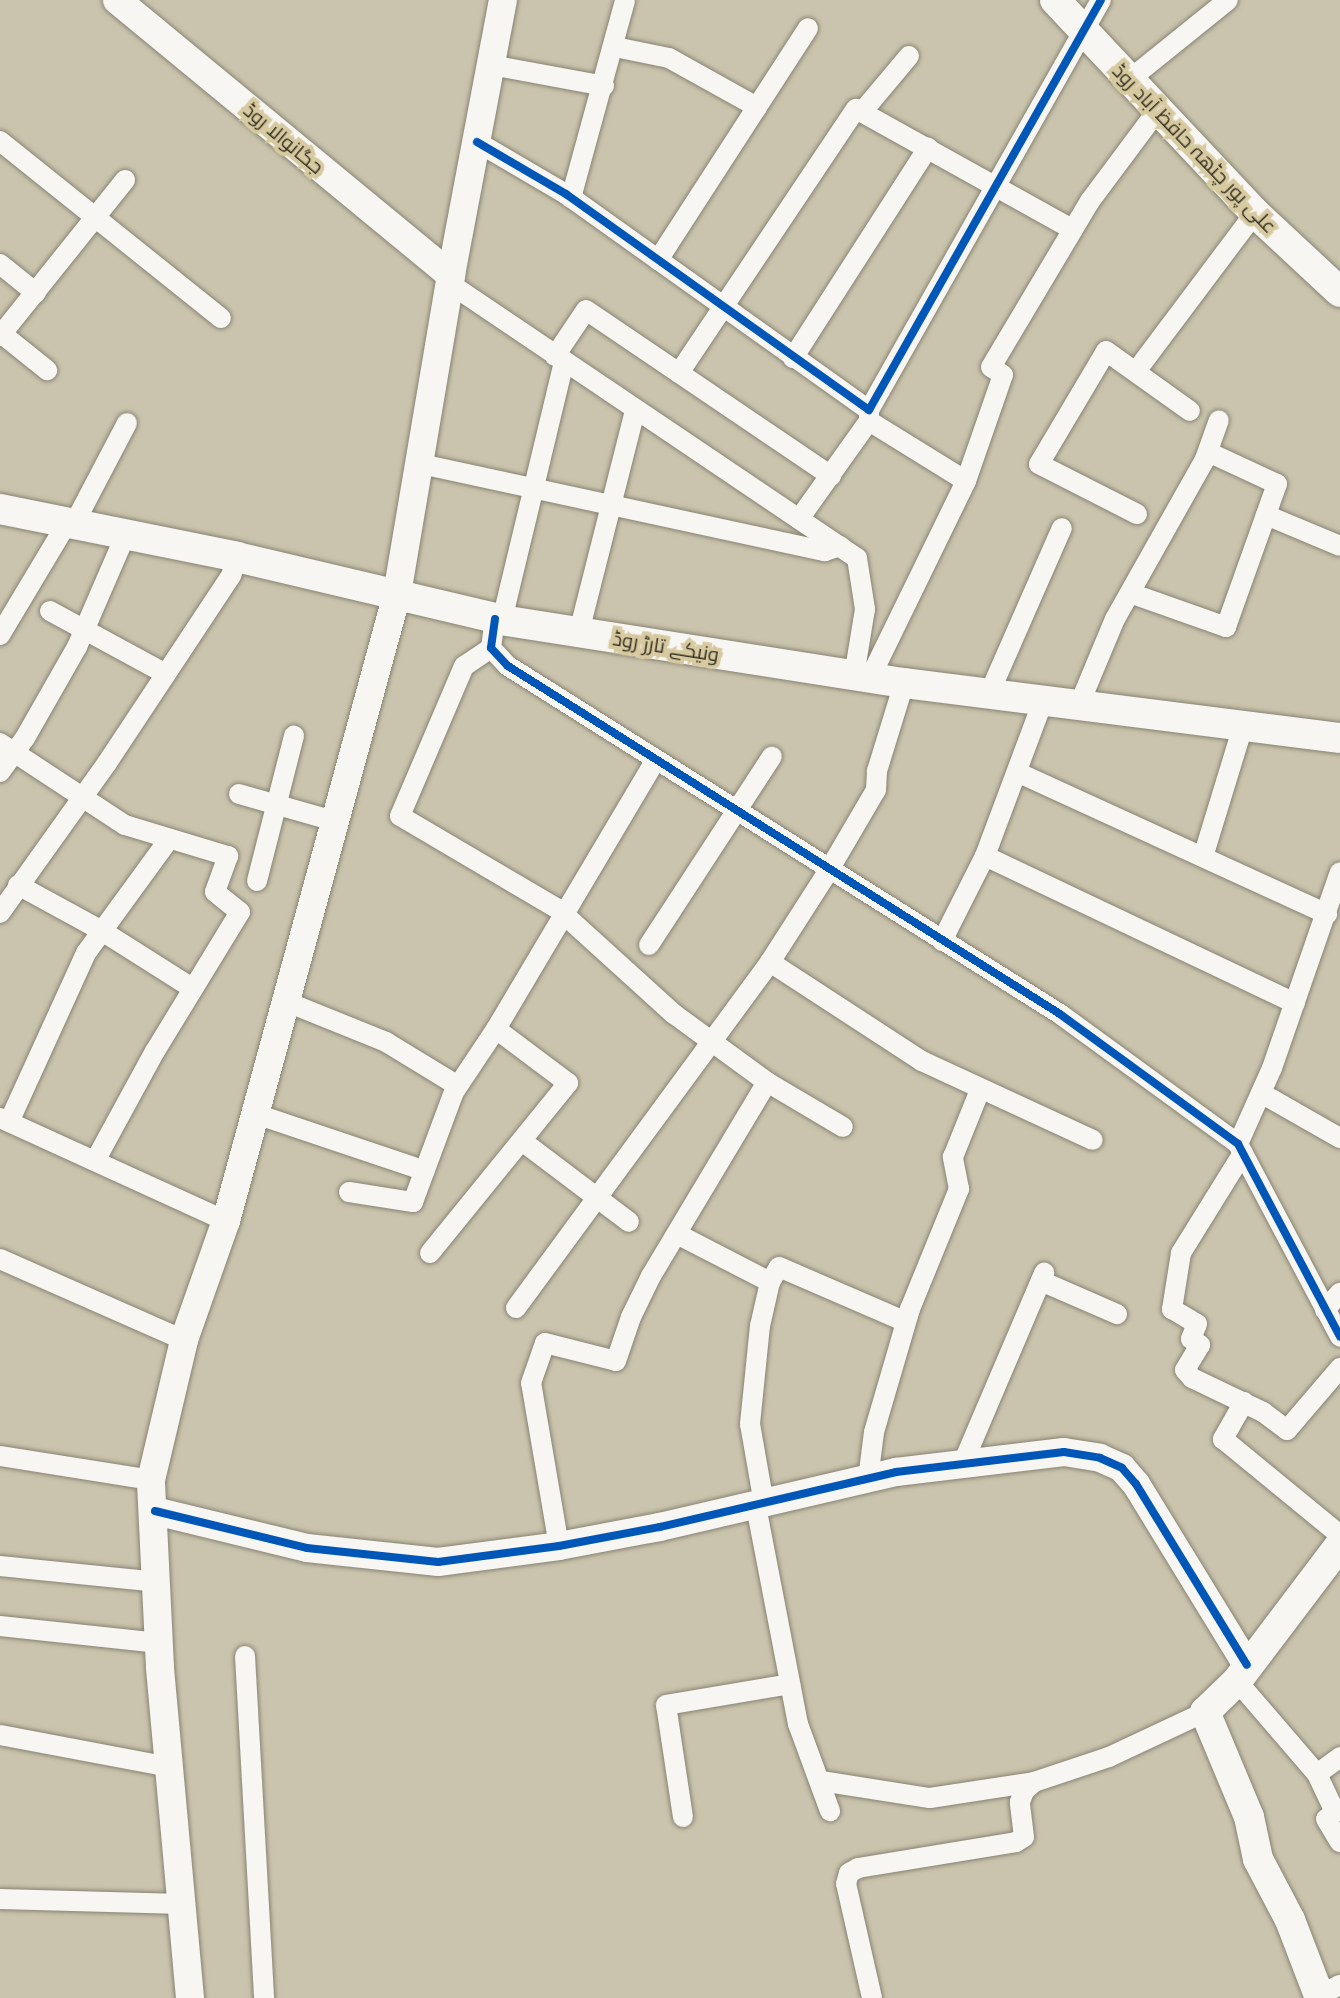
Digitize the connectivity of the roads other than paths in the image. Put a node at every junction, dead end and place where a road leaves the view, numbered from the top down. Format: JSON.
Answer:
{"nodes":[{"id":1,"x":117,"y":0,"type":"edge"},
{"id":2,"x":503,"y":0,"type":"edge"},
{"id":3,"x":625,"y":0,"type":"edge"},
{"id":4,"x":1055,"y":0,"type":"edge"},
{"id":5,"x":1101,"y":0,"type":"edge"},
{"id":6,"x":1228,"y":0,"type":"edge"},
{"id":7,"x":808,"y":28,"type":"dead end"},
{"id":8,"x":1082,"y":29,"type":"junction"},
{"id":9,"x":615,"y":47,"type":"junction"},
{"id":10,"x":909,"y":56,"type":"dead end"},
{"id":11,"x":491,"y":65,"type":"junction"},
{"id":12,"x":1129,"y":80,"type":"junction"},
{"id":13,"x":604,"y":86,"type":"junction"},
{"id":14,"x":757,"y":107,"type":"junction"},
{"id":15,"x":1157,"y":111,"type":"junction"},
{"id":16,"x":862,"y":112,"type":"junction"},
{"id":17,"x":0,"y":141,"type":"edge"},
{"id":18,"x":477,"y":142,"type":"junction"},
{"id":19,"x":928,"y":148,"type":"junction"},
{"id":20,"x":125,"y":180,"type":"dead end"},
{"id":21,"x":995,"y":184,"type":"junction"},
{"id":22,"x":571,"y":198,"type":"junction"},
{"id":23,"x":1255,"y":213,"type":"junction"},
{"id":24,"x":95,"y":218,"type":"junction"},
{"id":25,"x":1073,"y":230,"type":"junction"},
{"id":26,"x":658,"y":260,"type":"junction"},
{"id":27,"x":0,"y":264,"type":"edge"},
{"id":28,"x":450,"y":279,"type":"junction"},
{"id":29,"x":1340,"y":292,"type":"edge"},
{"id":30,"x":36,"y":293,"type":"junction"},
{"id":31,"x":724,"y":308,"type":"junction"},
{"id":32,"x":221,"y":318,"type":"dead end"},
{"id":33,"x":1,"y":335,"type":"edge"},
{"id":34,"x":793,"y":358,"type":"junction"},
{"id":35,"x":560,"y":359,"type":"junction"},
{"id":36,"x":47,"y":370,"type":"dead end"},
{"id":37,"x":1137,"y":370,"type":"junction"},
{"id":38,"x":679,"y":373,"type":"junction"},
{"id":39,"x":635,"y":410,"type":"junction"},
{"id":40,"x":1190,"y":411,"type":"dead end"},
{"id":41,"x":869,"y":416,"type":"junction"},
{"id":42,"x":1219,"y":420,"type":"dead end"},
{"id":43,"x":127,"y":423,"type":"dead end"},
{"id":44,"x":1208,"y":452,"type":"junction"},
{"id":45,"x":421,"y":464,"type":"junction"},
{"id":46,"x":831,"y":476,"type":"junction"},
{"id":47,"x":966,"y":481,"type":"junction"},
{"id":48,"x":533,"y":488,"type":"junction"},
{"id":49,"x":613,"y":505,"type":"junction"},
{"id":50,"x":0,"y":509,"type":"edge"},
{"id":51,"x":1137,"y":514,"type":"dead end"},
{"id":52,"x":1266,"y":515,"type":"junction"},
{"id":53,"x":799,"y":519,"type":"junction"},
{"id":54,"x":71,"y":524,"type":"junction"},
{"id":55,"x":1062,"y":528,"type":"dead end"},
{"id":56,"x":126,"y":534,"type":"junction"},
{"id":57,"x":840,"y":546,"type":"junction"},
{"id":58,"x":1340,"y":546,"type":"edge"},
{"id":59,"x":237,"y":557,"type":"junction"},
{"id":60,"x":1130,"y":593,"type":"junction"},
{"id":61,"x":397,"y":594,"type":"junction"},
{"id":62,"x":50,"y":611,"type":"dead end"},
{"id":63,"x":498,"y":619,"type":"junction"},
{"id":64,"x":85,"y":630,"type":"junction"},
{"id":65,"x":579,"y":632,"type":"junction"},
{"id":66,"x":0,"y":635,"type":"edge"},
{"id":67,"x":491,"y":648,"type":"junction"},
{"id":68,"x":166,"y":674,"type":"junction"},
{"id":69,"x":862,"y":677,"type":"junction"},
{"id":70,"x":904,"y":683,"type":"junction"},
{"id":71,"x":989,"y":694,"type":"junction"},
{"id":72,"x":1043,"y":701,"type":"junction"},
{"id":73,"x":1079,"y":705,"type":"junction"},
{"id":74,"x":1243,"y":726,"type":"junction"},
{"id":75,"x":294,"y":736,"type":"dead end"},
{"id":76,"x":1340,"y":738,"type":"edge"},
{"id":77,"x":7,"y":747,"type":"edge"},
{"id":78,"x":772,"y":756,"type":"dead end"},
{"id":79,"x":655,"y":761,"type":"junction"},
{"id":80,"x":0,"y":772,"type":"edge"},
{"id":81,"x":1019,"y":773,"type":"junction"},
{"id":82,"x":239,"y":794,"type":"dead end"},
{"id":83,"x":83,"y":796,"type":"junction"},
{"id":84,"x":277,"y":805,"type":"junction"},
{"id":85,"x":737,"y":814,"type":"junction"},
{"id":86,"x":337,"y":822,"type":"junction"},
{"id":87,"x":169,"y":839,"type":"junction"},
{"id":88,"x":985,"y":856,"type":"junction"},
{"id":89,"x":1203,"y":857,"type":"junction"},
{"id":90,"x":829,"y":870,"type":"junction"},
{"id":91,"x":1340,"y":872,"type":"edge"},
{"id":92,"x":257,"y":881,"type":"dead end"},
{"id":93,"x":18,"y":885,"type":"junction"},
{"id":94,"x":0,"y":913,"type":"edge"},
{"id":95,"x":1327,"y":914,"type":"junction"},
{"id":96,"x":565,"y":915,"type":"junction"},
{"id":97,"x":102,"y":931,"type":"junction"},
{"id":98,"x":942,"y":941,"type":"junction"},
{"id":99,"x":649,"y":945,"type":"dead end"},
{"id":100,"x":770,"y":962,"type":"junction"},
{"id":101,"x":192,"y":988,"type":"junction"},
{"id":102,"x":287,"y":1002,"type":"junction"},
{"id":103,"x":1295,"y":1003,"type":"junction"},
{"id":104,"x":496,"y":1029,"type":"junction"},
{"id":105,"x":712,"y":1042,"type":"junction"},
{"id":106,"x":767,"y":1082,"type":"junction"},
{"id":107,"x":458,"y":1086,"type":"junction"},
{"id":108,"x":980,"y":1090,"type":"junction"},
{"id":109,"x":1261,"y":1093,"type":"junction"},
{"id":110,"x":256,"y":1114,"type":"junction"},
{"id":111,"x":5,"y":1120,"type":"edge"},
{"id":112,"x":843,"y":1127,"type":"dead end"},
{"id":113,"x":1340,"y":1138,"type":"edge"},
{"id":114,"x":1093,"y":1140,"type":"dead end"},
{"id":115,"x":522,"y":1141,"type":"junction"},
{"id":116,"x":1240,"y":1149,"type":"junction"},
{"id":117,"x":95,"y":1161,"type":"junction"},
{"id":118,"x":425,"y":1171,"type":"junction"},
{"id":119,"x":349,"y":1192,"type":"dead end"},
{"id":120,"x":595,"y":1199,"type":"junction"},
{"id":121,"x":226,"y":1221,"type":"junction"},
{"id":122,"x":629,"y":1222,"type":"dead end"},
{"id":123,"x":677,"y":1234,"type":"junction"},
{"id":124,"x":430,"y":1253,"type":"dead end"},
{"id":125,"x":0,"y":1259,"type":"edge"},
{"id":126,"x":770,"y":1282,"type":"junction"},
{"id":127,"x":1340,"y":1293,"type":"edge"},
{"id":128,"x":516,"y":1308,"type":"dead end"},
{"id":129,"x":1325,"y":1310,"type":"junction"},
{"id":130,"x":1117,"y":1314,"type":"dead end"},
{"id":131,"x":906,"y":1322,"type":"junction"},
{"id":132,"x":1340,"y":1337,"type":"edge"},
{"id":133,"x":184,"y":1340,"type":"junction"},
{"id":134,"x":1340,"y":1368,"type":"edge"},
{"id":135,"x":1244,"y":1402,"type":"junction"},
{"id":136,"x":0,"y":1456,"type":"edge"},
{"id":137,"x":963,"y":1463,"type":"junction"},
{"id":138,"x":868,"y":1479,"type":"junction"},
{"id":139,"x":151,"y":1480,"type":"junction"},
{"id":140,"x":760,"y":1505,"type":"junction"},
{"id":141,"x":155,"y":1511,"type":"junction"},
{"id":142,"x":1340,"y":1535,"type":"edge"},
{"id":143,"x":1340,"y":1545,"type":"edge"},
{"id":144,"x":559,"y":1546,"type":"junction"},
{"id":145,"x":0,"y":1566,"type":"edge"},
{"id":146,"x":158,"y":1582,"type":"junction"},
{"id":147,"x":0,"y":1626,"type":"edge"},
{"id":148,"x":159,"y":1643,"type":"junction"},
{"id":149,"x":245,"y":1656,"type":"dead end"},
{"id":150,"x":1242,"y":1673,"type":"junction"},
{"id":151,"x":790,"y":1684,"type":"junction"},
{"id":152,"x":1205,"y":1712,"type":"junction"},
{"id":153,"x":0,"y":1735,"type":"edge"},
{"id":154,"x":1340,"y":1757,"type":"edge"},
{"id":155,"x":169,"y":1767,"type":"junction"},
{"id":156,"x":1317,"y":1774,"type":"junction"},
{"id":157,"x":821,"y":1781,"type":"junction"},
{"id":158,"x":1034,"y":1782,"type":"junction"},
{"id":159,"x":830,"y":1811,"type":"dead end"},
{"id":160,"x":683,"y":1817,"type":"dead end"},
{"id":161,"x":1340,"y":1842,"type":"edge"},
{"id":162,"x":0,"y":1899,"type":"edge"},
{"id":163,"x":182,"y":1904,"type":"junction"},
{"id":164,"x":1320,"y":1994,"type":"edge"},
{"id":165,"x":190,"y":1998,"type":"edge"},
{"id":166,"x":264,"y":1998,"type":"edge"},
{"id":167,"x":872,"y":1998,"type":"edge"}],
"edges":[{"from":1,"to":28,"type":"main road","name":"جگانوالا روڈ"},
{"from":2,"to":11,"type":"main road"},
{"from":3,"to":9,"type":"street"},
{"from":4,"to":8,"type":"main road","name":"علی پور چٹھہ حافظ آباد روڈ"},
{"from":5,"to":8,"type":"street"},
{"from":6,"to":12,"type":"street"},
{"from":7,"to":14,"type":"street"},
{"from":8,"to":12,"type":"main road","name":"علی پور چٹھہ حافظ آباد روڈ"},
{"from":8,"to":21,"type":"street"},
{"from":9,"to":13,"type":"street"},
{"from":9,"to":14,"type":"street"},
{"from":10,"to":16,"type":"street"},
{"from":11,"to":13,"type":"street"},
{"from":11,"to":18,"type":"main road"},
{"from":12,"to":15,"type":"main road","name":"علی پور چٹھہ حافظ آباد روڈ"},
{"from":13,"to":22,"type":"street"},
{"from":14,"to":26,"type":"street"},
{"from":15,"to":23,"type":"main road","name":"علی پور چٹھہ حافظ آباد روڈ"},
{"from":15,"to":25,"type":"street"},
{"from":16,"to":19,"type":"street"},
{"from":16,"to":31,"type":"street"},
{"from":17,"to":24,"type":"street"},
{"from":18,"to":22,"type":"street"},
{"from":18,"to":28,"type":"main road"},
{"from":19,"to":21,"type":"street"},
{"from":19,"to":34,"type":"street"},
{"from":20,"to":24,"type":"street"},
{"from":21,"to":25,"type":"street"},
{"from":21,"to":41,"type":"street"},
{"from":22,"to":26,"type":"street"},
{"from":23,"to":29,"type":"main road","name":"علی پور چٹھہ حافظ آباد روڈ"},
{"from":23,"to":37,"type":"street"},
{"from":24,"to":30,"type":"street"},
{"from":24,"to":32,"type":"street"},
{"from":25,"to":47,"type":"street"},
{"from":26,"to":31,"type":"street"},
{"from":27,"to":30,"type":"street"},
{"from":28,"to":35,"type":"street"},
{"from":28,"to":45,"type":"main road"},
{"from":30,"to":33,"type":"street"},
{"from":31,"to":34,"type":"street"},
{"from":31,"to":38,"type":"street"},
{"from":33,"to":36,"type":"street"},
{"from":34,"to":41,"type":"street"},
{"from":35,"to":38,"type":"street"},
{"from":35,"to":39,"type":"street"},
{"from":35,"to":48,"type":"street"},
{"from":37,"to":40,"type":"street"},
{"from":37,"to":51,"type":"street"},
{"from":38,"to":46,"type":"street"},
{"from":39,"to":49,"type":"street"},
{"from":39,"to":53,"type":"street"},
{"from":41,"to":46,"type":"street"},
{"from":41,"to":47,"type":"street"},
{"from":42,"to":44,"type":"street"},
{"from":43,"to":54,"type":"street"},
{"from":44,"to":52,"type":"street"},
{"from":44,"to":60,"type":"street"},
{"from":45,"to":48,"type":"street"},
{"from":45,"to":61,"type":"main road"},
{"from":46,"to":53,"type":"street"},
{"from":47,"to":69,"type":"street"},
{"from":48,"to":49,"type":"street"},
{"from":48,"to":63,"type":"street"},
{"from":49,"to":57,"type":"street"},
{"from":49,"to":65,"type":"street"},
{"from":50,"to":54,"type":"main road","name":"ونیکے تارڑ روڈ"},
{"from":52,"to":58,"type":"street"},
{"from":52,"to":60,"type":"street"},
{"from":53,"to":57,"type":"street"},
{"from":54,"to":56,"type":"main road","name":"ونیکے تارڑ روڈ"},
{"from":54,"to":66,"type":"street"},
{"from":55,"to":71,"type":"street"},
{"from":56,"to":59,"type":"main road","name":"ونیکے تارڑ روڈ"},
{"from":56,"to":64,"type":"street"},
{"from":57,"to":69,"type":"street"},
{"from":59,"to":61,"type":"main road","name":"ونیکے تارڑ روڈ"},
{"from":59,"to":68,"type":"street"},
{"from":60,"to":73,"type":"street"},
{"from":61,"to":63,"type":"main road","name":"ونیکے تارڑ روڈ"},
{"from":61,"to":86,"type":"main road"},
{"from":62,"to":64,"type":"street"},
{"from":63,"to":65,"type":"main road","name":"ونیکے تارڑ روڈ"},
{"from":63,"to":67,"type":"street"},
{"from":64,"to":68,"type":"street"},
{"from":64,"to":77,"type":"street"},
{"from":65,"to":69,"type":"main road","name":"ونیکے تارڑ روڈ"},
{"from":67,"to":79,"type":"street"},
{"from":67,"to":96,"type":"street"},
{"from":68,"to":83,"type":"street"},
{"from":69,"to":70,"type":"main road","name":"ونیکے تارڑ روڈ"},
{"from":70,"to":71,"type":"main road","name":"ونیکے تارڑ روڈ"},
{"from":70,"to":90,"type":"street"},
{"from":71,"to":72,"type":"main road","name":"ونیکے تارڑ روڈ"},
{"from":72,"to":73,"type":"main road","name":"ونیکے تارڑ روڈ"},
{"from":72,"to":81,"type":"street"},
{"from":73,"to":74,"type":"main road","name":"ونیکے تارڑ روڈ"},
{"from":74,"to":76,"type":"main road","name":"ونیکے تارڑ روڈ"},
{"from":74,"to":89,"type":"street"},
{"from":75,"to":84,"type":"street"},
{"from":77,"to":80,"type":"street"},
{"from":77,"to":83,"type":"street"},
{"from":78,"to":85,"type":"street"},
{"from":79,"to":85,"type":"street"},
{"from":79,"to":96,"type":"street"},
{"from":81,"to":88,"type":"street"},
{"from":81,"to":89,"type":"street"},
{"from":82,"to":84,"type":"street"},
{"from":83,"to":87,"type":"street"},
{"from":83,"to":93,"type":"street"},
{"from":84,"to":86,"type":"street"},
{"from":84,"to":92,"type":"street"},
{"from":85,"to":90,"type":"street"},
{"from":85,"to":99,"type":"street"},
{"from":86,"to":102,"type":"main road"},
{"from":87,"to":97,"type":"street"},
{"from":87,"to":101,"type":"street"},
{"from":88,"to":98,"type":"street"},
{"from":88,"to":103,"type":"street"},
{"from":89,"to":95,"type":"street"},
{"from":90,"to":98,"type":"street"},
{"from":90,"to":100,"type":"street"},
{"from":91,"to":95,"type":"street"},
{"from":93,"to":94,"type":"street"},
{"from":93,"to":97,"type":"street"},
{"from":95,"to":103,"type":"street"},
{"from":96,"to":104,"type":"street"},
{"from":96,"to":105,"type":"street"},
{"from":97,"to":101,"type":"street"},
{"from":97,"to":111,"type":"street"},
{"from":98,"to":116,"type":"street"},
{"from":100,"to":105,"type":"street"},
{"from":100,"to":108,"type":"street"},
{"from":101,"to":117,"type":"street"},
{"from":102,"to":107,"type":"street"},
{"from":102,"to":110,"type":"main road"},
{"from":103,"to":109,"type":"street"},
{"from":104,"to":107,"type":"street"},
{"from":104,"to":115,"type":"street"},
{"from":105,"to":106,"type":"street"},
{"from":105,"to":120,"type":"street"},
{"from":106,"to":112,"type":"street"},
{"from":106,"to":123,"type":"street"},
{"from":107,"to":118,"type":"street"},
{"from":108,"to":114,"type":"street"},
{"from":108,"to":131,"type":"street"},
{"from":109,"to":113,"type":"street"},
{"from":109,"to":116,"type":"street"},
{"from":110,"to":118,"type":"street"},
{"from":110,"to":121,"type":"main road"},
{"from":111,"to":117,"type":"street"},
{"from":115,"to":120,"type":"street"},
{"from":115,"to":124,"type":"street"},
{"from":116,"to":129,"type":"street"},
{"from":116,"to":135,"type":"street"},
{"from":117,"to":121,"type":"street"},
{"from":118,"to":119,"type":"street"},
{"from":120,"to":122,"type":"street"},
{"from":120,"to":128,"type":"street"},
{"from":121,"to":133,"type":"main road"},
{"from":123,"to":126,"type":"street"},
{"from":123,"to":144,"type":"street"},
{"from":125,"to":133,"type":"street"},
{"from":126,"to":131,"type":"street"},
{"from":126,"to":140,"type":"street"},
{"from":127,"to":129,"type":"street"},
{"from":129,"to":132,"type":"street"},
{"from":130,"to":137,"type":"street"},
{"from":131,"to":138,"type":"street"},
{"from":133,"to":139,"type":"main road"},
{"from":134,"to":135,"type":"street"},
{"from":135,"to":142,"type":"street"},
{"from":136,"to":139,"type":"street"},
{"from":137,"to":138,"type":"main road"},
{"from":137,"to":150,"type":"main road"},
{"from":138,"to":140,"type":"main road"},
{"from":139,"to":141,"type":"main road"},
{"from":140,"to":144,"type":"main road"},
{"from":140,"to":151,"type":"street"},
{"from":141,"to":144,"type":"main road"},
{"from":141,"to":146,"type":"main road"},
{"from":143,"to":150,"type":"main road"},
{"from":145,"to":146,"type":"street"},
{"from":146,"to":148,"type":"main road"},
{"from":147,"to":148,"type":"street"},
{"from":148,"to":155,"type":"main road"},
{"from":149,"to":166,"type":"street"},
{"from":150,"to":152,"type":"main road"},
{"from":150,"to":156,"type":"street"},
{"from":151,"to":157,"type":"street"},
{"from":151,"to":160,"type":"street"},
{"from":152,"to":158,"type":"street"},
{"from":152,"to":164,"type":"main road"},
{"from":153,"to":155,"type":"street"},
{"from":154,"to":156,"type":"street"},
{"from":155,"to":163,"type":"main road"},
{"from":156,"to":161,"type":"street"},
{"from":157,"to":158,"type":"street"},
{"from":157,"to":159,"type":"street"},
{"from":158,"to":167,"type":"street"},
{"from":162,"to":163,"type":"street"},
{"from":163,"to":165,"type":"main road"}]}
